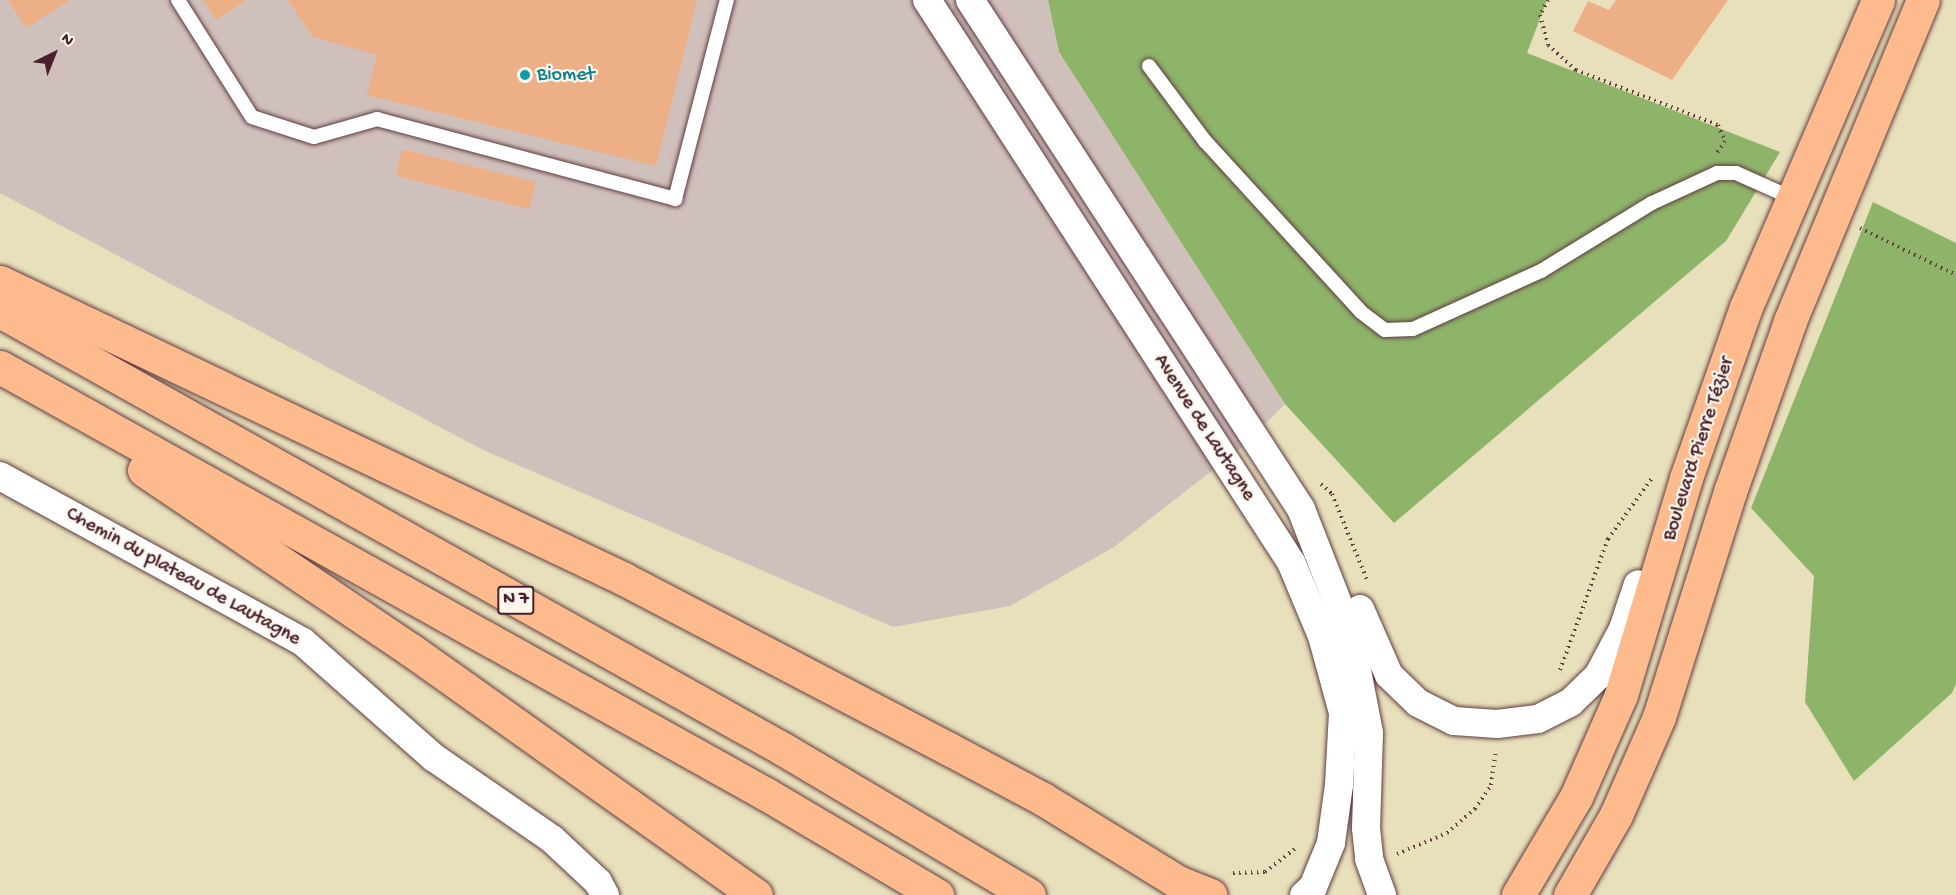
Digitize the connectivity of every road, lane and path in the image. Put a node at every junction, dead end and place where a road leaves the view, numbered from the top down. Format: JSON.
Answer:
{"nodes":[{"id":1,"x":178,"y":0,"type":"edge"},
{"id":2,"x":727,"y":0,"type":"edge"},
{"id":3,"x":927,"y":0,"type":"edge"},
{"id":4,"x":970,"y":0,"type":"edge"},
{"id":5,"x":1548,"y":0,"type":"edge"},
{"id":6,"x":1878,"y":0,"type":"edge"},
{"id":7,"x":1923,"y":0,"type":"edge"},
{"id":8,"x":1149,"y":66,"type":"dead end"},
{"id":9,"x":1717,"y":173,"type":"junction"},
{"id":10,"x":1792,"y":198,"type":"junction"},
{"id":11,"x":1833,"y":214,"type":"junction"},
{"id":12,"x":1956,"y":275,"type":"edge"},
{"id":13,"x":0,"y":282,"type":"edge"},
{"id":14,"x":0,"y":311,"type":"edge"},
{"id":15,"x":0,"y":367,"type":"edge"},
{"id":16,"x":0,"y":374,"type":"edge"},
{"id":17,"x":0,"y":476,"type":"edge"},
{"id":18,"x":1686,"y":478,"type":"junction"},
{"id":19,"x":1301,"y":509,"type":"junction"},
{"id":20,"x":605,"y":895,"type":"edge"},
{"id":21,"x":756,"y":895,"type":"edge"},
{"id":22,"x":937,"y":895,"type":"edge"},
{"id":23,"x":1029,"y":895,"type":"edge"},
{"id":24,"x":1210,"y":895,"type":"edge"},
{"id":25,"x":1304,"y":895,"type":"edge"},
{"id":26,"x":1382,"y":895,"type":"edge"},
{"id":27,"x":1518,"y":895,"type":"edge"},
{"id":28,"x":1570,"y":895,"type":"edge"}],
"edges":[{"from":1,"to":2,"type":"lane"},
{"from":3,"to":25,"type":"street","name":"Avenue de Lautagne"},
{"from":4,"to":19,"type":"street","name":"Avenue de Lautagne"},
{"from":5,"to":9,"type":"path"},
{"from":6,"to":10,"type":"main road","name":"Boulevard Pierre Tézier"},
{"from":7,"to":11,"type":"main road"},
{"from":8,"to":9,"type":"lane"},
{"from":9,"to":10,"type":"lane"},
{"from":10,"to":18,"type":"main road","name":"Boulevard Pierre Tézier"},
{"from":11,"to":12,"type":"path"},
{"from":11,"to":28,"type":"main road"},
{"from":13,"to":24,"type":"main road"},
{"from":14,"to":23,"type":"main road","number":"N 7"},
{"from":15,"to":22,"type":"main road","number":"N 7"},
{"from":16,"to":21,"type":"main road"},
{"from":17,"to":20,"type":"street","name":"Chemin du plateau de Lautagne"},
{"from":18,"to":19,"type":"street"},
{"from":18,"to":27,"type":"main road","name":"Boulevard Pierre Tézier"},
{"from":19,"to":26,"type":"street","name":"Avenue de Lautagne"}]}
